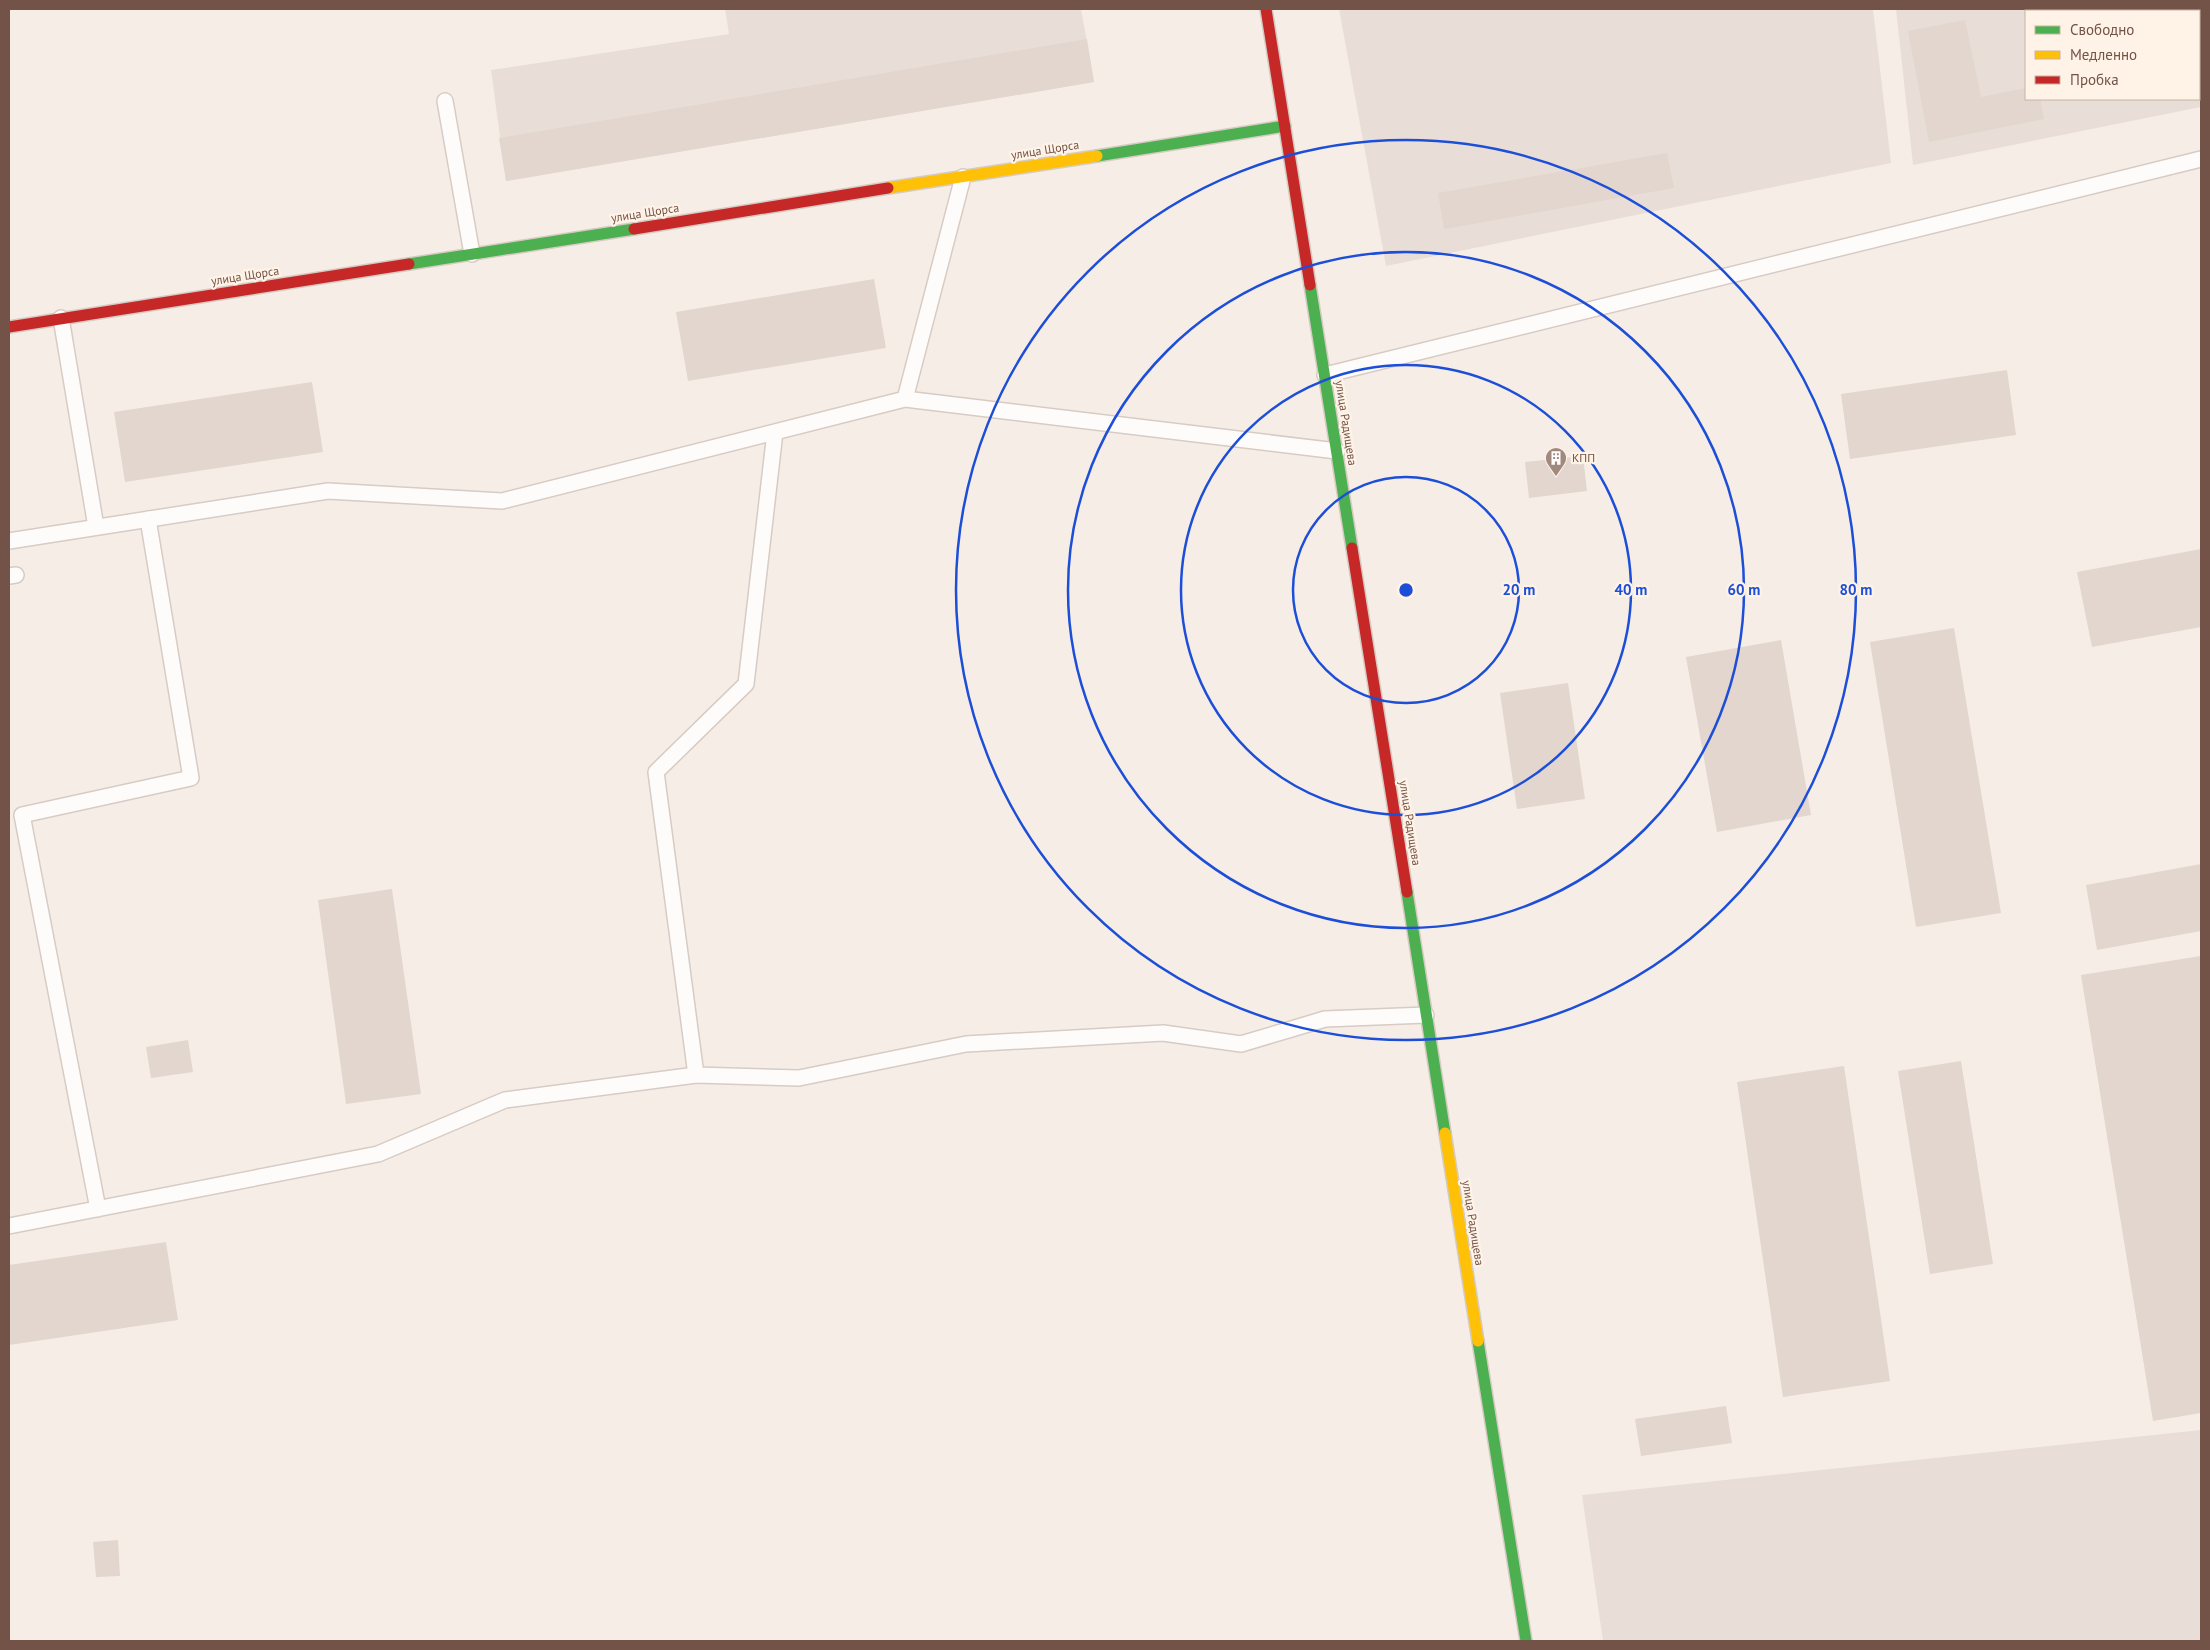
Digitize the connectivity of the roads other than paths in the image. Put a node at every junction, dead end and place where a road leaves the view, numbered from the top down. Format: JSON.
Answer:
{"nodes":[{"id":1,"x":1266,"y":9,"type":"edge"},
{"id":2,"x":445,"y":101,"type":"dead end"},
{"id":3,"x":1285,"y":126,"type":"junction"},
{"id":4,"x":2201,"y":159,"type":"edge"},
{"id":5,"x":963,"y":177,"type":"junction"},
{"id":6,"x":472,"y":254,"type":"junction"},
{"id":7,"x":61,"y":318,"type":"junction"},
{"id":8,"x":9,"y":327,"type":"edge"},
{"id":9,"x":1325,"y":375,"type":"junction"},
{"id":10,"x":905,"y":399,"type":"junction"},
{"id":11,"x":775,"y":432,"type":"junction"},
{"id":12,"x":1337,"y":451,"type":"junction"},
{"id":13,"x":148,"y":519,"type":"junction"},
{"id":14,"x":96,"y":527,"type":"junction"},
{"id":15,"x":9,"y":541,"type":"edge"},
{"id":16,"x":1426,"y":1015,"type":"junction"},
{"id":17,"x":696,"y":1075,"type":"junction"},
{"id":18,"x":98,"y":1209,"type":"junction"},
{"id":19,"x":9,"y":1226,"type":"edge"},
{"id":20,"x":1526,"y":1641,"type":"edge"}],
"edges":[{"from":1,"to":3,"type":"street","name":"улица Радищева"},
{"from":2,"to":6,"type":"lane"},
{"from":3,"to":5,"type":"street","name":"улица Щорса"},
{"from":3,"to":9,"type":"street","name":"улица Радищева"},
{"from":4,"to":9,"type":"lane"},
{"from":5,"to":6,"type":"street","name":"улица Щорса"},
{"from":5,"to":10,"type":"lane"},
{"from":6,"to":7,"type":"street","name":"улица Щорса"},
{"from":7,"to":8,"type":"street","name":"улица Щорса"},
{"from":7,"to":14,"type":"lane"},
{"from":9,"to":12,"type":"street","name":"улица Радищева"},
{"from":10,"to":11,"type":"lane"},
{"from":10,"to":12,"type":"lane"},
{"from":11,"to":13,"type":"lane"},
{"from":11,"to":17,"type":"lane"},
{"from":12,"to":16,"type":"street","name":"улица Радищева"},
{"from":13,"to":14,"type":"lane"},
{"from":13,"to":18,"type":"lane"},
{"from":14,"to":15,"type":"lane"},
{"from":16,"to":17,"type":"lane"},
{"from":16,"to":20,"type":"street","name":"улица Радищева"},
{"from":17,"to":18,"type":"lane"},
{"from":18,"to":19,"type":"lane"}]}
